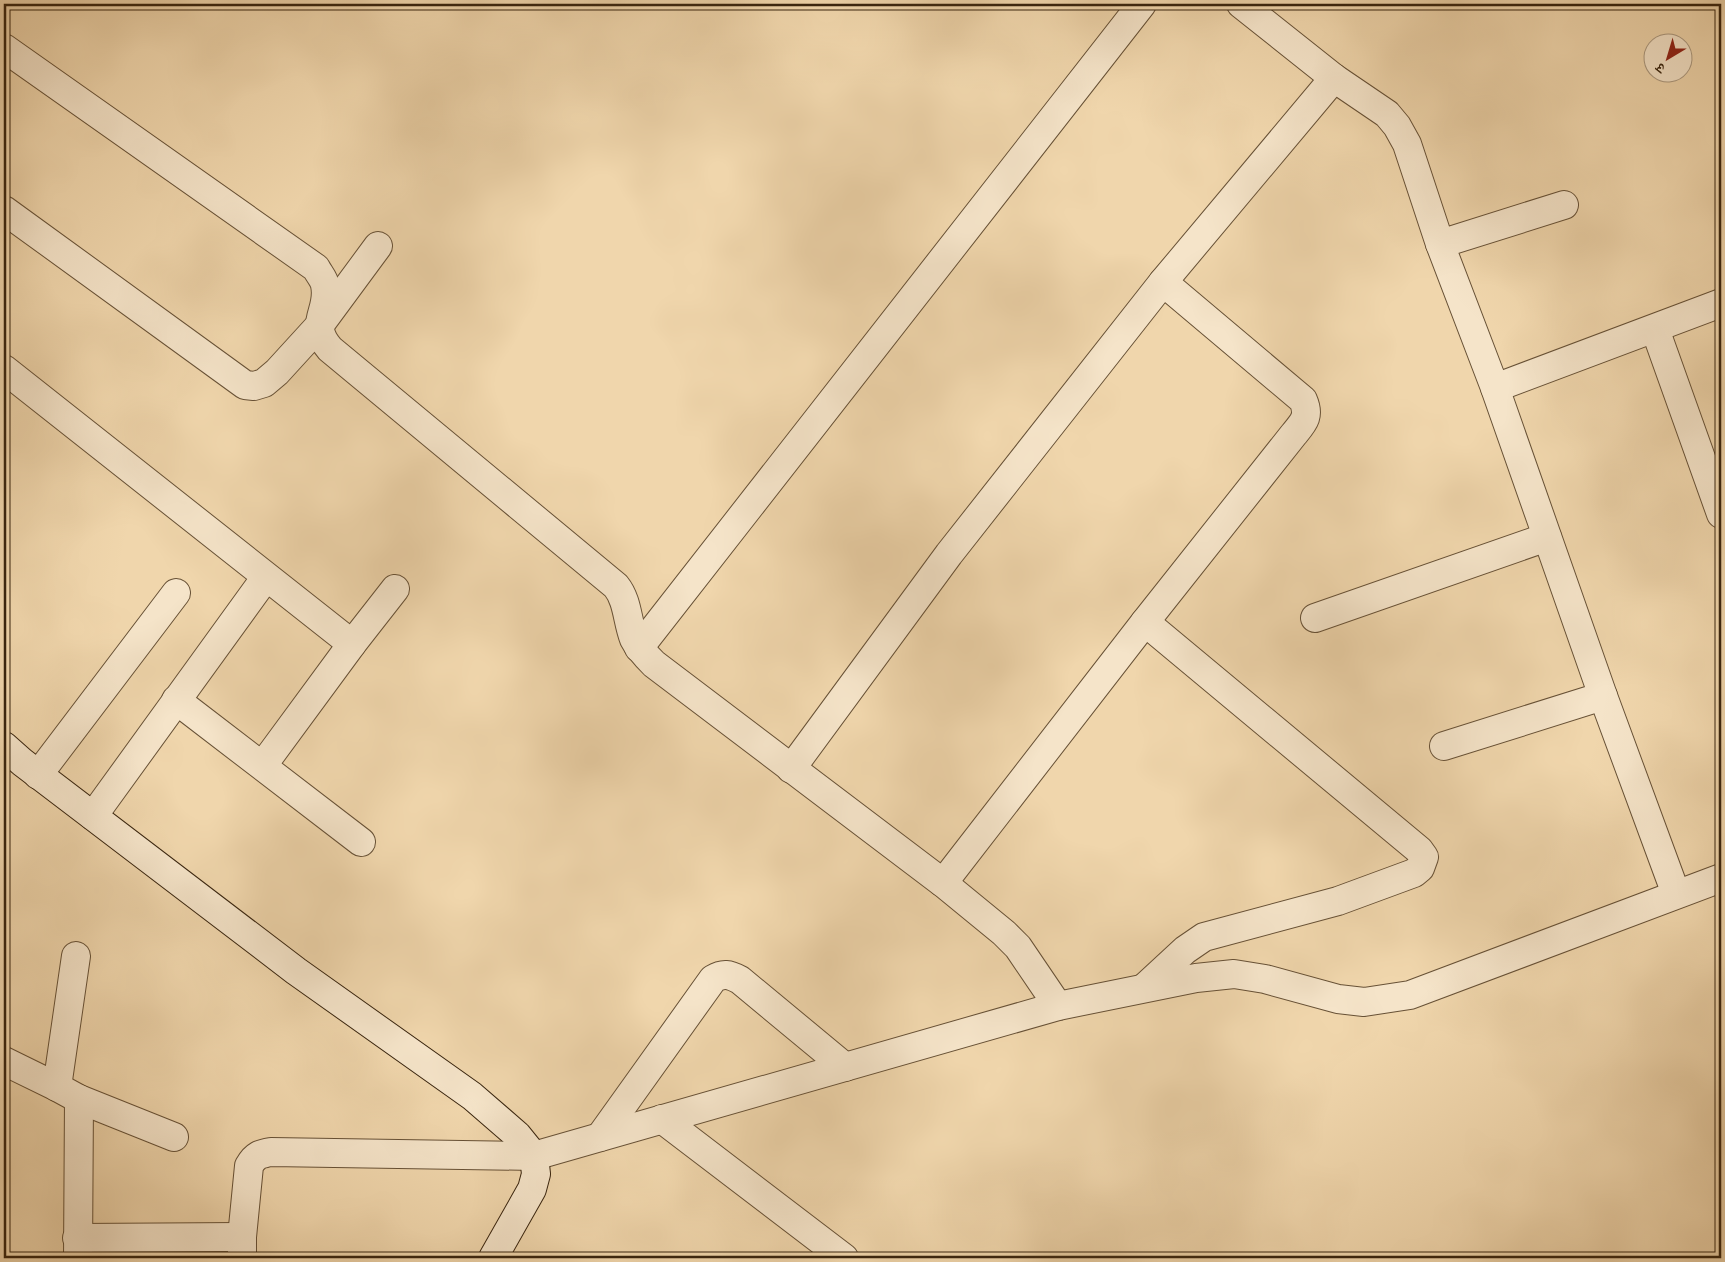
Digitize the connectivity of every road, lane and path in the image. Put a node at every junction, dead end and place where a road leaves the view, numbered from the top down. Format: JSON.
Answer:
{"nodes":[{"id":1,"x":1142,"y":4,"type":"edge"},
{"id":2,"x":1240,"y":4,"type":"edge"},
{"id":3,"x":4,"y":48,"type":"edge"},
{"id":4,"x":1334,"y":78,"type":"junction"},
{"id":5,"x":1564,"y":205,"type":"dead end"},
{"id":6,"x":4,"y":210,"type":"edge"},
{"id":7,"x":1440,"y":244,"type":"junction"},
{"id":8,"x":378,"y":246,"type":"dead end"},
{"id":9,"x":1163,"y":282,"type":"junction"},
{"id":10,"x":1721,"y":303,"type":"edge"},
{"id":11,"x":318,"y":326,"type":"junction"},
{"id":12,"x":1655,"y":329,"type":"junction"},
{"id":13,"x":4,"y":369,"type":"edge"},
{"id":14,"x":1495,"y":388,"type":"junction"},
{"id":15,"x":1721,"y":514,"type":"edge"},
{"id":16,"x":1547,"y":538,"type":"junction"},
{"id":17,"x":266,"y":577,"type":"junction"},
{"id":18,"x":395,"y":590,"type":"dead end"},
{"id":19,"x":176,"y":593,"type":"dead end"},
{"id":20,"x":1315,"y":618,"type":"dead end"},
{"id":21,"x":1145,"y":622,"type":"junction"},
{"id":22,"x":352,"y":644,"type":"junction"},
{"id":23,"x":639,"y":648,"type":"junction"},
{"id":24,"x":1603,"y":696,"type":"junction"},
{"id":25,"x":176,"y":700,"type":"junction"},
{"id":26,"x":4,"y":746,"type":"edge"},
{"id":27,"x":1444,"y":746,"type":"dead end"},
{"id":28,"x":263,"y":765,"type":"junction"},
{"id":29,"x":791,"y":769,"type":"junction"},
{"id":30,"x":38,"y":775,"type":"junction"},
{"id":31,"x":93,"y":816,"type":"junction"},
{"id":32,"x":361,"y":842,"type":"dead end"},
{"id":33,"x":1721,"y":878,"type":"edge"},
{"id":34,"x":943,"y":883,"type":"junction"},
{"id":35,"x":1676,"y":894,"type":"junction"},
{"id":36,"x":76,"y":956,"type":"dead end"},
{"id":37,"x":1145,"y":987,"type":"junction"},
{"id":38,"x":1058,"y":1006,"type":"junction"},
{"id":39,"x":4,"y":1061,"type":"edge"},
{"id":40,"x":845,"y":1067,"type":"junction"},
{"id":41,"x":68,"y":1093,"type":"junction"},
{"id":42,"x":662,"y":1119,"type":"junction"},
{"id":43,"x":174,"y":1137,"type":"dead end"},
{"id":44,"x":600,"y":1137,"type":"junction"},
{"id":45,"x":534,"y":1156,"type":"junction"},
{"id":46,"x":78,"y":1248,"type":"edge"},
{"id":47,"x":242,"y":1248,"type":"edge"},
{"id":48,"x":493,"y":1258,"type":"edge"},
{"id":49,"x":844,"y":1258,"type":"edge"}],
"edges":[{"from":1,"to":23,"type":"street"},
{"from":2,"to":4,"type":"street"},
{"from":3,"to":11,"type":"street"},
{"from":4,"to":7,"type":"street"},
{"from":4,"to":9,"type":"street"},
{"from":5,"to":7,"type":"street"},
{"from":6,"to":11,"type":"street"},
{"from":7,"to":14,"type":"street"},
{"from":8,"to":11,"type":"street"},
{"from":9,"to":21,"type":"street"},
{"from":9,"to":29,"type":"street"},
{"from":10,"to":12,"type":"street"},
{"from":11,"to":23,"type":"street"},
{"from":12,"to":14,"type":"street"},
{"from":12,"to":15,"type":"street"},
{"from":13,"to":17,"type":"street"},
{"from":14,"to":16,"type":"street"},
{"from":16,"to":20,"type":"street"},
{"from":16,"to":24,"type":"street"},
{"from":17,"to":22,"type":"street"},
{"from":17,"to":25,"type":"street"},
{"from":18,"to":22,"type":"street"},
{"from":19,"to":30,"type":"street"},
{"from":21,"to":34,"type":"street"},
{"from":21,"to":37,"type":"street"},
{"from":22,"to":28,"type":"street"},
{"from":23,"to":29,"type":"street"},
{"from":24,"to":27,"type":"street"},
{"from":24,"to":35,"type":"street"},
{"from":25,"to":28,"type":"street"},
{"from":25,"to":31,"type":"street"},
{"from":26,"to":30,"type":"street"},
{"from":28,"to":32,"type":"street"},
{"from":29,"to":34,"type":"street"},
{"from":30,"to":31,"type":"street"},
{"from":31,"to":45,"type":"street"},
{"from":33,"to":35,"type":"street"},
{"from":34,"to":38,"type":"street"},
{"from":35,"to":37,"type":"street"},
{"from":36,"to":41,"type":"street"},
{"from":37,"to":38,"type":"street"},
{"from":38,"to":40,"type":"street"},
{"from":39,"to":41,"type":"street"},
{"from":40,"to":42,"type":"street"},
{"from":40,"to":44,"type":"street"},
{"from":41,"to":43,"type":"street"},
{"from":41,"to":46,"type":"street"},
{"from":42,"to":44,"type":"street"},
{"from":42,"to":49,"type":"street"},
{"from":44,"to":45,"type":"street"},
{"from":45,"to":47,"type":"street"},
{"from":45,"to":48,"type":"street"},
{"from":46,"to":47,"type":"street"}]}
